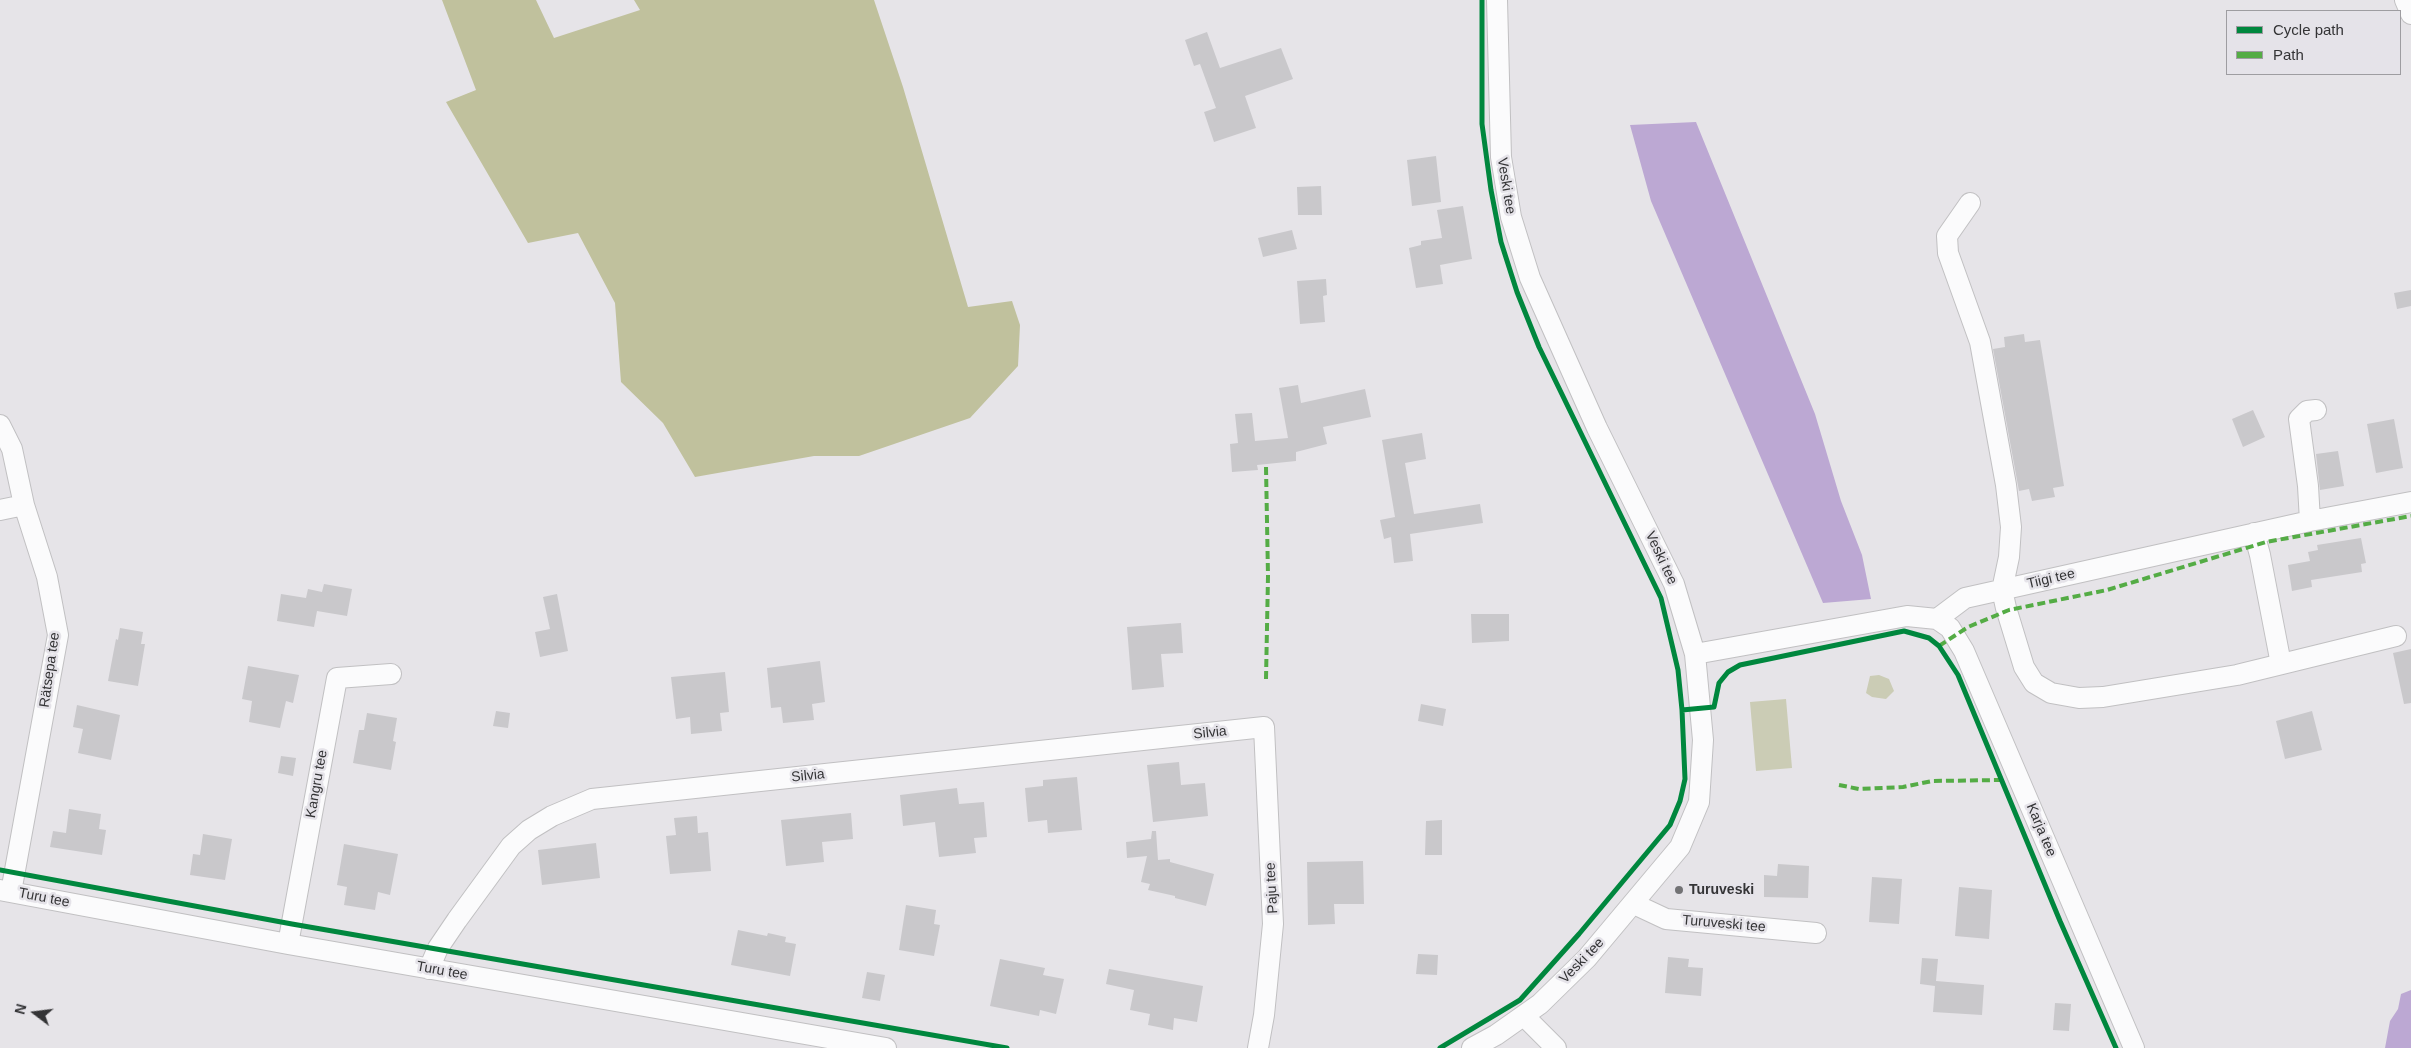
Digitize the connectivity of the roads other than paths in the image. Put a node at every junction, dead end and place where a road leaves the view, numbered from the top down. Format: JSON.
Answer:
{"nodes":[{"id":1,"x":1498,"y":0,"type":"edge"},
{"id":2,"x":2405,"y":0,"type":"edge"},
{"id":3,"x":2411,"y":14,"type":"edge"},
{"id":4,"x":1970,"y":203,"type":"dead end"},
{"id":5,"x":2316,"y":410,"type":"dead end"},
{"id":6,"x":0,"y":424,"type":"edge"},
{"id":7,"x":2411,"y":502,"type":"edge"},
{"id":8,"x":24,"y":505,"type":"junction"},
{"id":9,"x":0,"y":510,"type":"edge"},
{"id":10,"x":2310,"y":521,"type":"junction"},
{"id":11,"x":2254,"y":533,"type":"junction"},
{"id":12,"x":2002,"y":590,"type":"junction"},
{"id":13,"x":1937,"y":619,"type":"junction"},
{"id":14,"x":2396,"y":636,"type":"dead end"},
{"id":15,"x":1695,"y":654,"type":"junction"},
{"id":16,"x":2281,"y":664,"type":"junction"},
{"id":17,"x":390,"y":674,"type":"dead end"},
{"id":18,"x":1264,"y":727,"type":"joint"},
{"id":19,"x":6,"y":891,"type":"edge"},
{"id":20,"x":1634,"y":904,"type":"junction"},
{"id":21,"x":1816,"y":933,"type":"dead end"},
{"id":22,"x":288,"y":944,"type":"junction"},
{"id":23,"x":429,"y":969,"type":"junction"},
{"id":24,"x":1524,"y":1016,"type":"junction"},
{"id":25,"x":1464,"y":1043,"type":"edge"},
{"id":26,"x":886,"y":1048,"type":"edge"},
{"id":27,"x":1258,"y":1048,"type":"edge"},
{"id":28,"x":1556,"y":1048,"type":"edge"},
{"id":29,"x":2134,"y":1048,"type":"edge"}],
"edges":[{"from":1,"to":15,"type":"street","name":"Veski tee"},
{"from":2,"to":3,"type":"street"},
{"from":4,"to":12,"type":"street"},
{"from":5,"to":10,"type":"street"},
{"from":6,"to":8,"type":"street","name":"Rätsepa tee"},
{"from":7,"to":10,"type":"street","name":"Tiigi tee"},
{"from":8,"to":9,"type":"street"},
{"from":8,"to":19,"type":"street","name":"Rätsepa tee"},
{"from":10,"to":11,"type":"street","name":"Tiigi tee"},
{"from":11,"to":12,"type":"street","name":"Tiigi tee"},
{"from":11,"to":16,"type":"street"},
{"from":12,"to":13,"type":"street","name":"Tiigi tee"},
{"from":12,"to":16,"type":"street"},
{"from":13,"to":15,"type":"street"},
{"from":13,"to":29,"type":"street","name":"Karja tee"},
{"from":14,"to":16,"type":"street"},
{"from":15,"to":20,"type":"street","name":"Veski tee"},
{"from":17,"to":22,"type":"street","name":"Kangru tee"},
{"from":18,"to":23,"type":"street","name":"Silvia"},
{"from":18,"to":27,"type":"street","name":"Paju tee"},
{"from":19,"to":22,"type":"street","name":"Turu tee"},
{"from":20,"to":21,"type":"street","name":"Turuveski tee"},
{"from":20,"to":24,"type":"street","name":"Veski tee"},
{"from":22,"to":23,"type":"street","name":"Turu tee"},
{"from":23,"to":26,"type":"street","name":"Turu tee"},
{"from":24,"to":25,"type":"street","name":"Veski tee"},
{"from":24,"to":28,"type":"street"}]}
